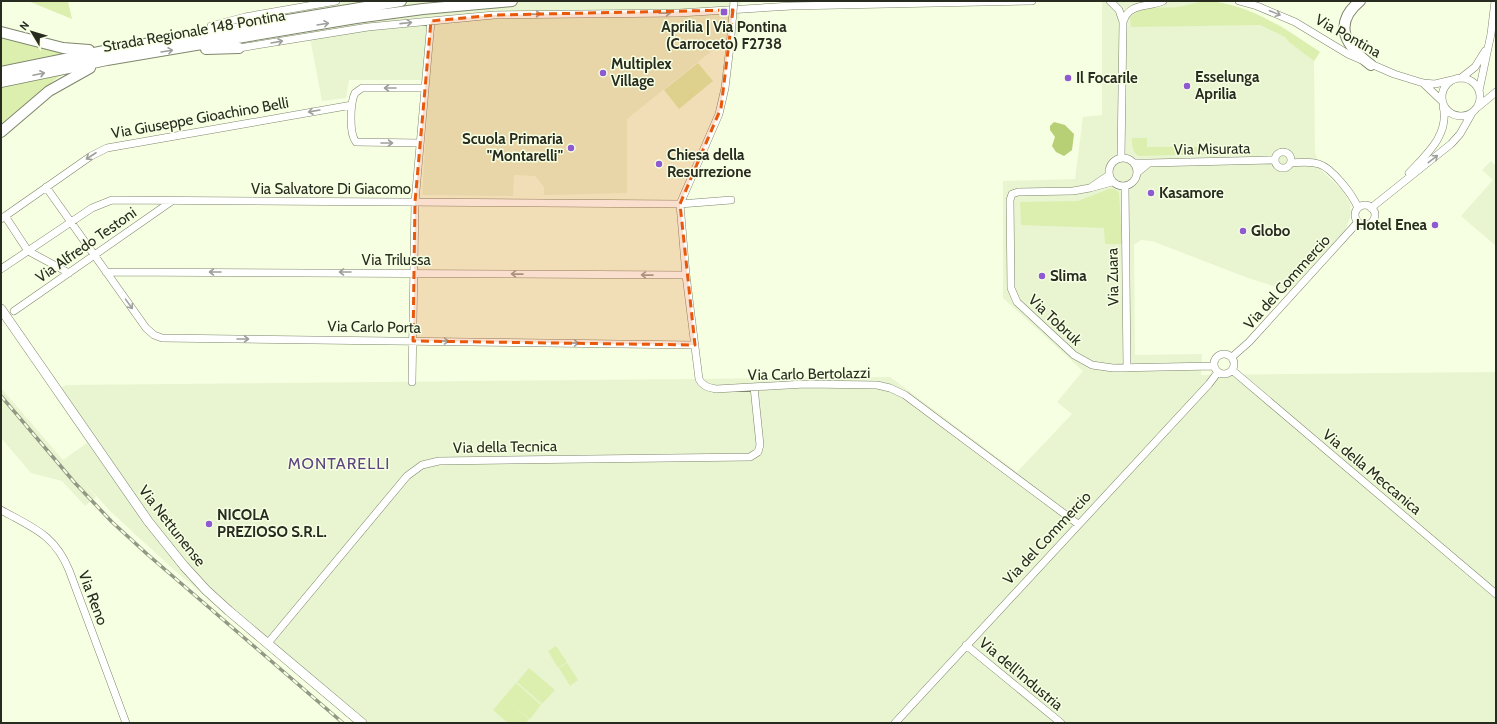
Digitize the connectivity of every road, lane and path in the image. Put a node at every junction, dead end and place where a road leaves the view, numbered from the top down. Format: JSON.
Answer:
{"nodes":[{"id":1,"x":336,"y":1,"type":"edge"},
{"id":2,"x":401,"y":1,"type":"edge"},
{"id":3,"x":512,"y":1,"type":"edge"},
{"id":4,"x":734,"y":1,"type":"edge"},
{"id":5,"x":1032,"y":1,"type":"edge"},
{"id":6,"x":1110,"y":1,"type":"edge"},
{"id":7,"x":1163,"y":1,"type":"edge"},
{"id":8,"x":1238,"y":1,"type":"edge"},
{"id":9,"x":1360,"y":1,"type":"edge"},
{"id":10,"x":1495,"y":1,"type":"edge"},
{"id":11,"x":309,"y":3,"type":"edge"},
{"id":12,"x":430,"y":21,"type":"junction"},
{"id":13,"x":1123,"y":22,"type":"junction"},
{"id":14,"x":211,"y":26,"type":"joint"},
{"id":15,"x":1,"y":32,"type":"edge"},
{"id":16,"x":1491,"y":34,"type":"junction"},
{"id":17,"x":181,"y":38,"type":"junction"},
{"id":18,"x":186,"y":48,"type":"junction"},
{"id":19,"x":239,"y":48,"type":"joint"},
{"id":20,"x":109,"y":50,"type":"junction"},
{"id":21,"x":107,"y":60,"type":"junction"},
{"id":22,"x":1371,"y":65,"type":"junction"},
{"id":23,"x":1,"y":72,"type":"edge"},
{"id":24,"x":1461,"y":78,"type":"junction"},
{"id":25,"x":1452,"y":80,"type":"junction"},
{"id":26,"x":1,"y":82,"type":"edge"},
{"id":27,"x":1423,"y":83,"type":"junction"},
{"id":28,"x":425,"y":88,"type":"junction"},
{"id":29,"x":1479,"y":91,"type":"junction"},
{"id":30,"x":1496,"y":92,"type":"edge"},
{"id":31,"x":1442,"y":104,"type":"junction"},
{"id":32,"x":352,"y":105,"type":"junction"},
{"id":33,"x":1474,"y":111,"type":"junction"},
{"id":34,"x":1,"y":132,"type":"edge"},
{"id":35,"x":420,"y":143,"type":"junction"},
{"id":36,"x":1121,"y":158,"type":"junction"},
{"id":37,"x":1274,"y":160,"type":"junction"},
{"id":38,"x":1291,"y":162,"type":"junction"},
{"id":39,"x":1134,"y":163,"type":"junction"},
{"id":40,"x":1149,"y":163,"type":"junction"},
{"id":41,"x":1138,"y":172,"type":"junction"},
{"id":42,"x":1111,"y":178,"type":"junction"},
{"id":43,"x":46,"y":187,"type":"junction"},
{"id":44,"x":1125,"y":187,"type":"junction"},
{"id":45,"x":1391,"y":192,"type":"junction"},
{"id":46,"x":731,"y":200,"type":"dead end"},
{"id":47,"x":172,"y":201,"type":"junction"},
{"id":48,"x":415,"y":202,"type":"junction"},
{"id":49,"x":680,"y":204,"type":"junction"},
{"id":50,"x":1358,"y":208,"type":"junction"},
{"id":51,"x":1371,"y":208,"type":"junction"},
{"id":52,"x":3,"y":218,"type":"edge"},
{"id":53,"x":71,"y":222,"type":"junction"},
{"id":54,"x":1358,"y":222,"type":"junction"},
{"id":55,"x":28,"y":251,"type":"junction"},
{"id":56,"x":94,"y":256,"type":"junction"},
{"id":57,"x":1,"y":269,"type":"edge"},
{"id":58,"x":106,"y":272,"type":"junction"},
{"id":59,"x":69,"y":273,"type":"junction"},
{"id":60,"x":414,"y":273,"type":"junction"},
{"id":61,"x":686,"y":275,"type":"junction"},
{"id":62,"x":1,"y":309,"type":"edge"},
{"id":63,"x":14,"y":311,"type":"dead end"},
{"id":64,"x":413,"y":341,"type":"junction"},
{"id":65,"x":695,"y":345,"type":"junction"},
{"id":66,"x":1232,"y":357,"type":"junction"},
{"id":67,"x":1127,"y":368,"type":"junction"},
{"id":68,"x":1216,"y":369,"type":"junction"},
{"id":69,"x":1232,"y":370,"type":"junction"},
{"id":70,"x":412,"y":382,"type":"dead end"},
{"id":71,"x":754,"y":387,"type":"junction"},
{"id":72,"x":1,"y":510,"type":"edge"},
{"id":73,"x":1078,"y":524,"type":"junction"},
{"id":74,"x":1496,"y":594,"type":"edge"},
{"id":75,"x":268,"y":643,"type":"junction"},
{"id":76,"x":966,"y":645,"type":"junction"},
{"id":77,"x":126,"y":723,"type":"edge"},
{"id":78,"x":362,"y":723,"type":"edge"},
{"id":79,"x":895,"y":723,"type":"edge"},
{"id":80,"x":1061,"y":723,"type":"edge"}],
"edges":[{"from":1,"to":11,"type":"street"},
{"from":2,"to":17,"type":"highway","name":"Strada Regionale 148 Pontina"},
{"from":18,"to":3,"type":"highway","name":"Strada Regionale 148 Pontina","one_way":true},
{"from":4,"to":49,"type":"street","bridge":true},
{"from":12,"to":5,"type":"street","one_way":true},
{"from":6,"to":13,"type":"street"},
{"from":7,"to":13,"type":"street"},
{"from":8,"to":22,"type":"street","name":"Via Pontina","one_way":true},
{"from":9,"to":22,"type":"highway"},
{"from":10,"to":16,"type":"street"},
{"from":11,"to":14,"type":"street"},
{"from":19,"to":12,"type":"street","one_way":true},
{"from":12,"to":28,"type":"street"},
{"from":13,"to":36,"type":"street"},
{"from":14,"to":17,"type":"highway"},
{"from":15,"to":20,"type":"highway"},
{"from":16,"to":24,"type":"street"},
{"from":16,"to":29,"type":"street"},
{"from":17,"to":20,"type":"highway","name":"Strada Regionale 148 Pontina"},
{"from":18,"to":19,"type":"highway"},
{"from":21,"to":18,"type":"highway","name":"Strada Regionale 148 Pontina","one_way":true},
{"from":20,"to":23,"type":"highway","name":"Strada Regionale 148 Pontina"},
{"from":26,"to":21,"type":"highway","name":"Strada Regionale 148 Pontina","one_way":true},
{"from":21,"to":34,"type":"highway"},
{"from":22,"to":27,"type":"street","name":"Via Pontina"},
{"from":24,"to":25,"type":"street"},
{"from":24,"to":29,"type":"street"},
{"from":25,"to":27,"type":"street","name":"Via Pontina"},
{"from":25,"to":31,"type":"street"},
{"from":27,"to":31,"type":"street","name":"Via Pontina"},
{"from":28,"to":32,"type":"street","one_way":true},
{"from":28,"to":35,"type":"street"},
{"from":29,"to":33,"type":"street"},
{"from":30,"to":33,"type":"street"},
{"from":31,"to":33,"type":"street"},
{"from":31,"to":45,"type":"street"},
{"from":32,"to":35,"type":"street","one_way":true},
{"from":32,"to":43,"type":"street","name":"Via Giuseppe Gioachino Belli","one_way":true},
{"from":45,"to":33,"type":"street","one_way":true},
{"from":35,"to":48,"type":"street"},
{"from":36,"to":39,"type":"street"},
{"from":36,"to":42,"type":"street"},
{"from":37,"to":38,"type":"street","name":"Via Misurata"},
{"from":37,"to":38,"type":"street","name":"Via Misurata"},
{"from":37,"to":40,"type":"street","name":"Via Misurata"},
{"from":38,"to":50,"type":"street","name":"Via Misurata"},
{"from":39,"to":40,"type":"street","name":"Via Misurata"},
{"from":39,"to":41,"type":"street"},
{"from":40,"to":41,"type":"street"},
{"from":41,"to":44,"type":"street"},
{"from":42,"to":44,"type":"street"},
{"from":42,"to":67,"type":"street","name":"Via Tobruk"},
{"from":43,"to":52,"type":"street","name":"Via Giuseppe Gioachino Belli"},
{"from":43,"to":53,"type":"street","name":"Via Carlo Porta"},
{"from":44,"to":67,"type":"street","name":"Via Zuara"},
{"from":45,"to":51,"type":"street"},
{"from":46,"to":49,"type":"street","name":"Via Salvatore Di Giacomo"},
{"from":47,"to":48,"type":"street","name":"Via Salvatore Di Giacomo"},
{"from":47,"to":53,"type":"street","name":"Via Salvatore Di Giacomo"},
{"from":47,"to":56,"type":"street","name":"Via Alfredo Testoni"},
{"from":48,"to":49,"type":"street","name":"Via Salvatore Di Giacomo"},
{"from":48,"to":60,"type":"street"},
{"from":49,"to":61,"type":"street","name":"Via Carlo Bertolazzi"},
{"from":50,"to":51,"type":"street"},
{"from":50,"to":54,"type":"street"},
{"from":51,"to":54,"type":"street"},
{"from":52,"to":55,"type":"street"},
{"from":53,"to":55,"type":"street","name":"Via Salvatore Di Giacomo"},
{"from":53,"to":56,"type":"street","name":"Via Carlo Porta"},
{"from":54,"to":66,"type":"street","name":"Via del Commercio"},
{"from":55,"to":57,"type":"street","name":"Via Salvatore Di Giacomo"},
{"from":55,"to":59,"type":"street"},
{"from":56,"to":58,"type":"street","name":"Via Carlo Porta"},
{"from":56,"to":59,"type":"street","name":"Via Alfredo Testoni"},
{"from":60,"to":58,"type":"street","name":"Via Trilussa","one_way":true},
{"from":58,"to":64,"type":"street","name":"Via Carlo Porta","one_way":true},
{"from":59,"to":63,"type":"street","name":"Via Alfredo Testoni"},
{"from":61,"to":60,"type":"street","name":"Via Trilussa","one_way":true},
{"from":60,"to":64,"type":"street"},
{"from":61,"to":65,"type":"street","name":"Via Carlo Bertolazzi"},
{"from":62,"to":75,"type":"main road","name":"Via Nettunense"},
{"from":64,"to":65,"type":"street","name":"Via Carlo Porta","one_way":true},
{"from":64,"to":70,"type":"street"},
{"from":65,"to":71,"type":"street","name":"Via Carlo Bertolazzi"},
{"from":66,"to":68,"type":"street"},
{"from":66,"to":69,"type":"street"},
{"from":67,"to":68,"type":"street","name":"Via Tobruk"},
{"from":68,"to":69,"type":"street"},
{"from":68,"to":73,"type":"street","name":"Via del Commercio"},
{"from":69,"to":74,"type":"street","name":"Via della Meccanica"},
{"from":71,"to":73,"type":"street","name":"Via Carlo Bertolazzi"},
{"from":71,"to":75,"type":"street","name":"Via della Tecnica"},
{"from":72,"to":77,"type":"street","name":"Via Reno"},
{"from":73,"to":76,"type":"street","name":"Via del Commercio"},
{"from":75,"to":78,"type":"main road","name":"Via Nettunense"},
{"from":76,"to":79,"type":"street","name":"Via del Commercio"},
{"from":76,"to":80,"type":"street","name":"Via dell'Industria"}]}
